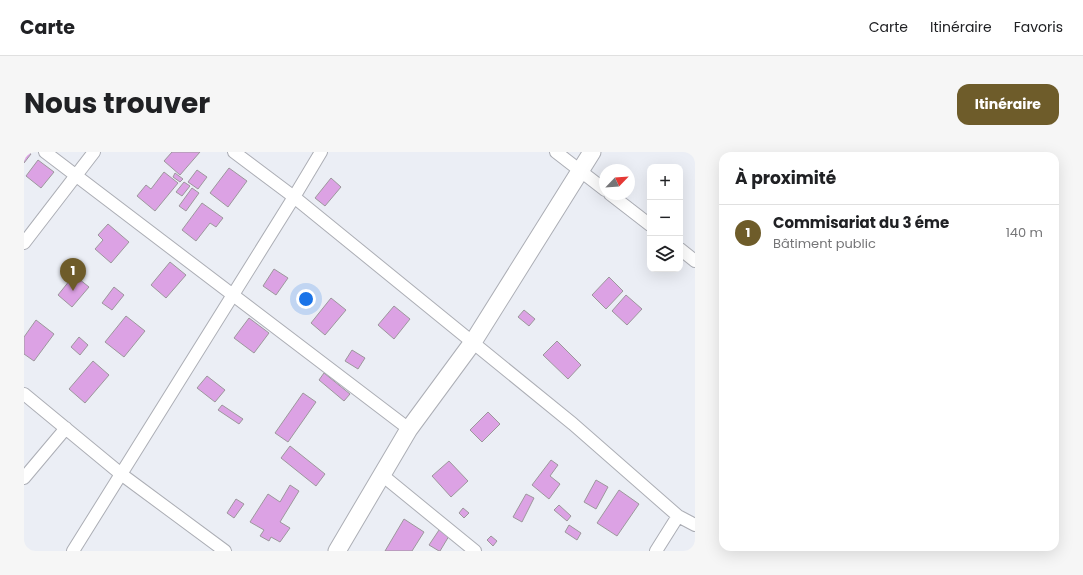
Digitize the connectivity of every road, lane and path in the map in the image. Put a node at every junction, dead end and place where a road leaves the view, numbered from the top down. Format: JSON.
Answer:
{"nodes":[{"id":1,"x":45,"y":152,"type":"edge"},
{"id":2,"x":94,"y":152,"type":"edge"},
{"id":3,"x":234,"y":152,"type":"edge"},
{"id":4,"x":321,"y":152,"type":"edge"},
{"id":5,"x":556,"y":152,"type":"edge"},
{"id":6,"x":592,"y":152,"type":"edge"},
{"id":7,"x":580,"y":170,"type":"junction"},
{"id":8,"x":76,"y":176,"type":"junction"},
{"id":9,"x":599,"y":185,"type":"edge"},
{"id":10,"x":294,"y":197,"type":"junction"},
{"id":11,"x":618,"y":200,"type":"edge"},
{"id":12,"x":647,"y":223,"type":"edge"},
{"id":13,"x":24,"y":243,"type":"edge"},
{"id":14,"x":683,"y":251,"type":"edge"},
{"id":15,"x":695,"y":261,"type":"edge"},
{"id":16,"x":233,"y":296,"type":"junction"},
{"id":17,"x":473,"y":342,"type":"junction"},
{"id":18,"x":24,"y":394,"type":"edge"},
{"id":19,"x":66,"y":428,"type":"junction"},
{"id":20,"x":409,"y":429,"type":"junction"},
{"id":21,"x":121,"y":474,"type":"junction"},
{"id":22,"x":382,"y":475,"type":"junction"},
{"id":23,"x":24,"y":478,"type":"edge"},
{"id":24,"x":678,"y":516,"type":"junction"},
{"id":25,"x":695,"y":525,"type":"edge"},
{"id":26,"x":73,"y":551,"type":"edge"},
{"id":27,"x":225,"y":551,"type":"edge"},
{"id":28,"x":337,"y":551,"type":"edge"},
{"id":29,"x":475,"y":551,"type":"edge"},
{"id":30,"x":656,"y":551,"type":"edge"}],
"edges":[{"from":1,"to":8,"type":"street"},
{"from":2,"to":8,"type":"street"},
{"from":3,"to":10,"type":"street"},
{"from":4,"to":10,"type":"street"},
{"from":5,"to":7,"type":"street"},
{"from":6,"to":7,"type":"street"},
{"from":7,"to":9,"type":"street"},
{"from":7,"to":17,"type":"street"},
{"from":8,"to":13,"type":"street"},
{"from":8,"to":16,"type":"street"},
{"from":10,"to":16,"type":"street"},
{"from":10,"to":17,"type":"street"},
{"from":11,"to":12,"type":"street"},
{"from":14,"to":15,"type":"street"},
{"from":16,"to":20,"type":"street"},
{"from":16,"to":21,"type":"street"},
{"from":17,"to":20,"type":"street"},
{"from":17,"to":24,"type":"street"},
{"from":18,"to":19,"type":"street"},
{"from":19,"to":21,"type":"street"},
{"from":19,"to":23,"type":"street"},
{"from":20,"to":22,"type":"street"},
{"from":21,"to":26,"type":"street"},
{"from":21,"to":27,"type":"street"},
{"from":22,"to":28,"type":"street"},
{"from":22,"to":29,"type":"street"},
{"from":24,"to":25,"type":"street"},
{"from":24,"to":30,"type":"street"}]}
